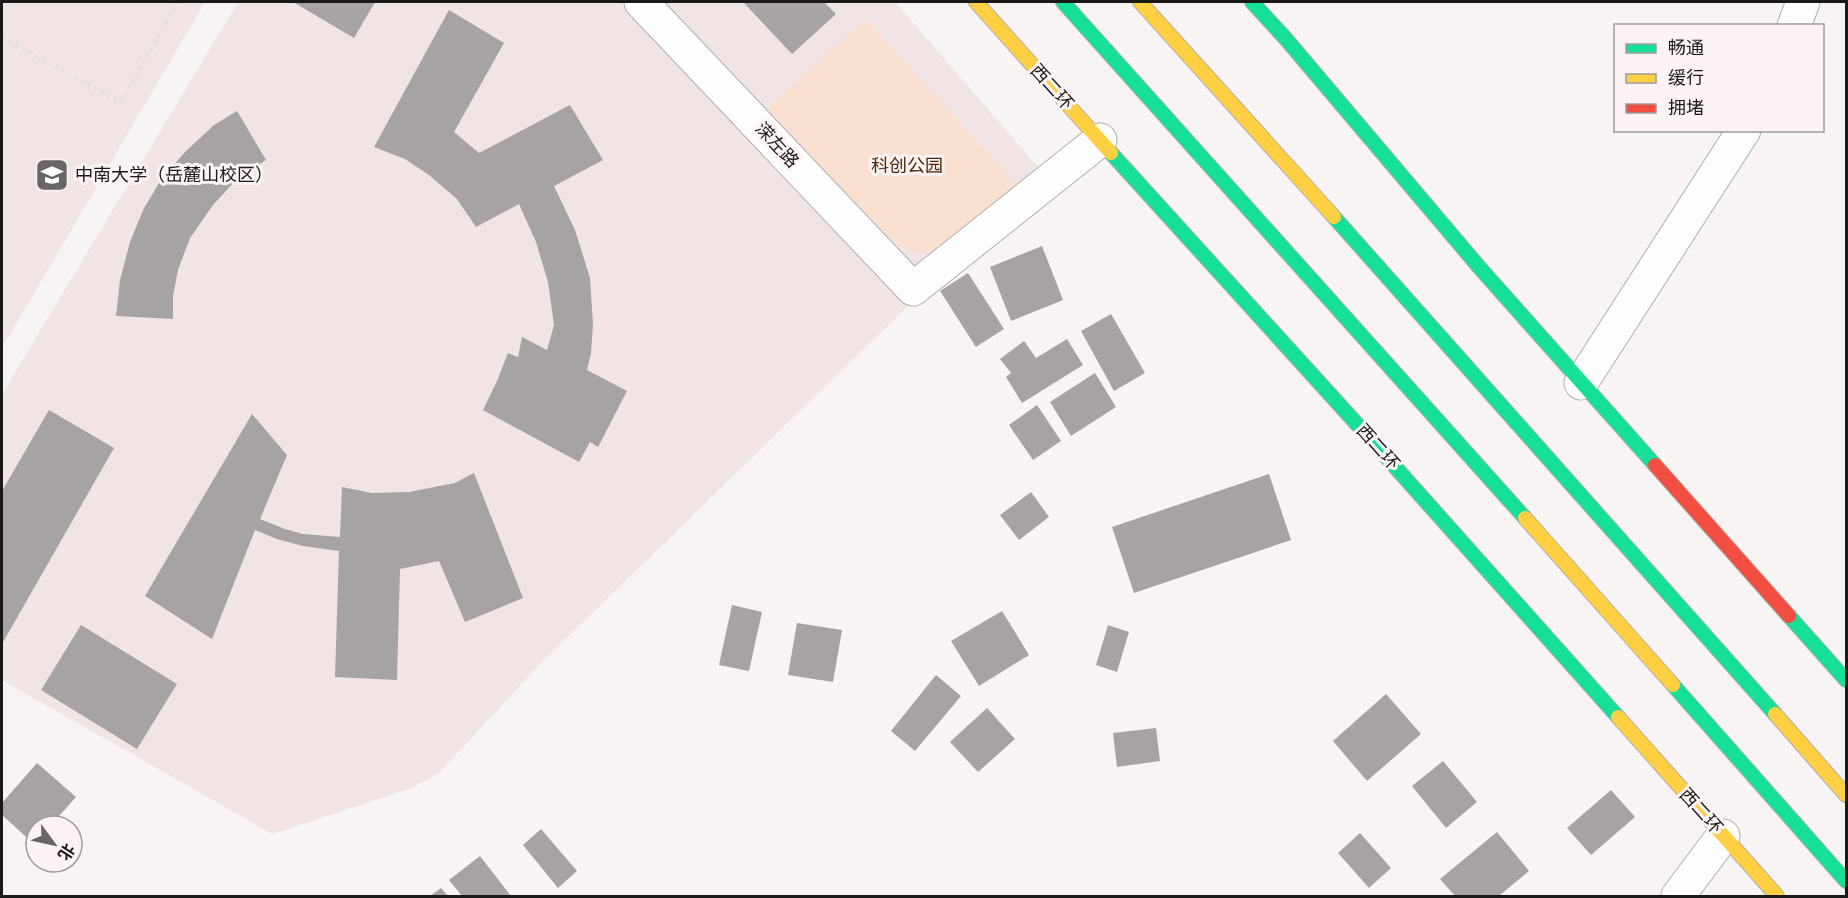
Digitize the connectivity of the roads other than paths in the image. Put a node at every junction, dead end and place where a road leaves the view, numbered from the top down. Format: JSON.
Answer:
{"nodes":[{"id":1,"x":641,"y":2,"type":"edge"},
{"id":2,"x":975,"y":2,"type":"edge"},
{"id":3,"x":1063,"y":2,"type":"edge"},
{"id":4,"x":1140,"y":2,"type":"edge"},
{"id":5,"x":1252,"y":2,"type":"edge"},
{"id":6,"x":1803,"y":2,"type":"edge"},
{"id":7,"x":1795,"y":24,"type":"edge"},
{"id":8,"x":1743,"y":132,"type":"edge"},
{"id":9,"x":1100,"y":140,"type":"junction"},
{"id":10,"x":1581,"y":383,"type":"junction"},
{"id":11,"x":1846,"y":680,"type":"edge"},
{"id":12,"x":1846,"y":795,"type":"edge"},
{"id":13,"x":1723,"y":836,"type":"junction"},
{"id":14,"x":1846,"y":881,"type":"edge"},
{"id":15,"x":1678,"y":897,"type":"edge"},
{"id":16,"x":1777,"y":897,"type":"edge"}],
"edges":[{"from":1,"to":9,"type":"street","name":"溁左路"},
{"from":2,"to":9,"type":"main road","name":"西二环"},
{"from":3,"to":14,"type":"main road"},
{"from":4,"to":12,"type":"main road"},
{"from":5,"to":10,"type":"main road"},
{"from":6,"to":7,"type":"street"},
{"from":8,"to":10,"type":"street"},
{"from":9,"to":13,"type":"main road","name":"西二环"},
{"from":10,"to":11,"type":"main road"},
{"from":13,"to":15,"type":"street"},
{"from":13,"to":16,"type":"main road","name":"西二环"}]}
